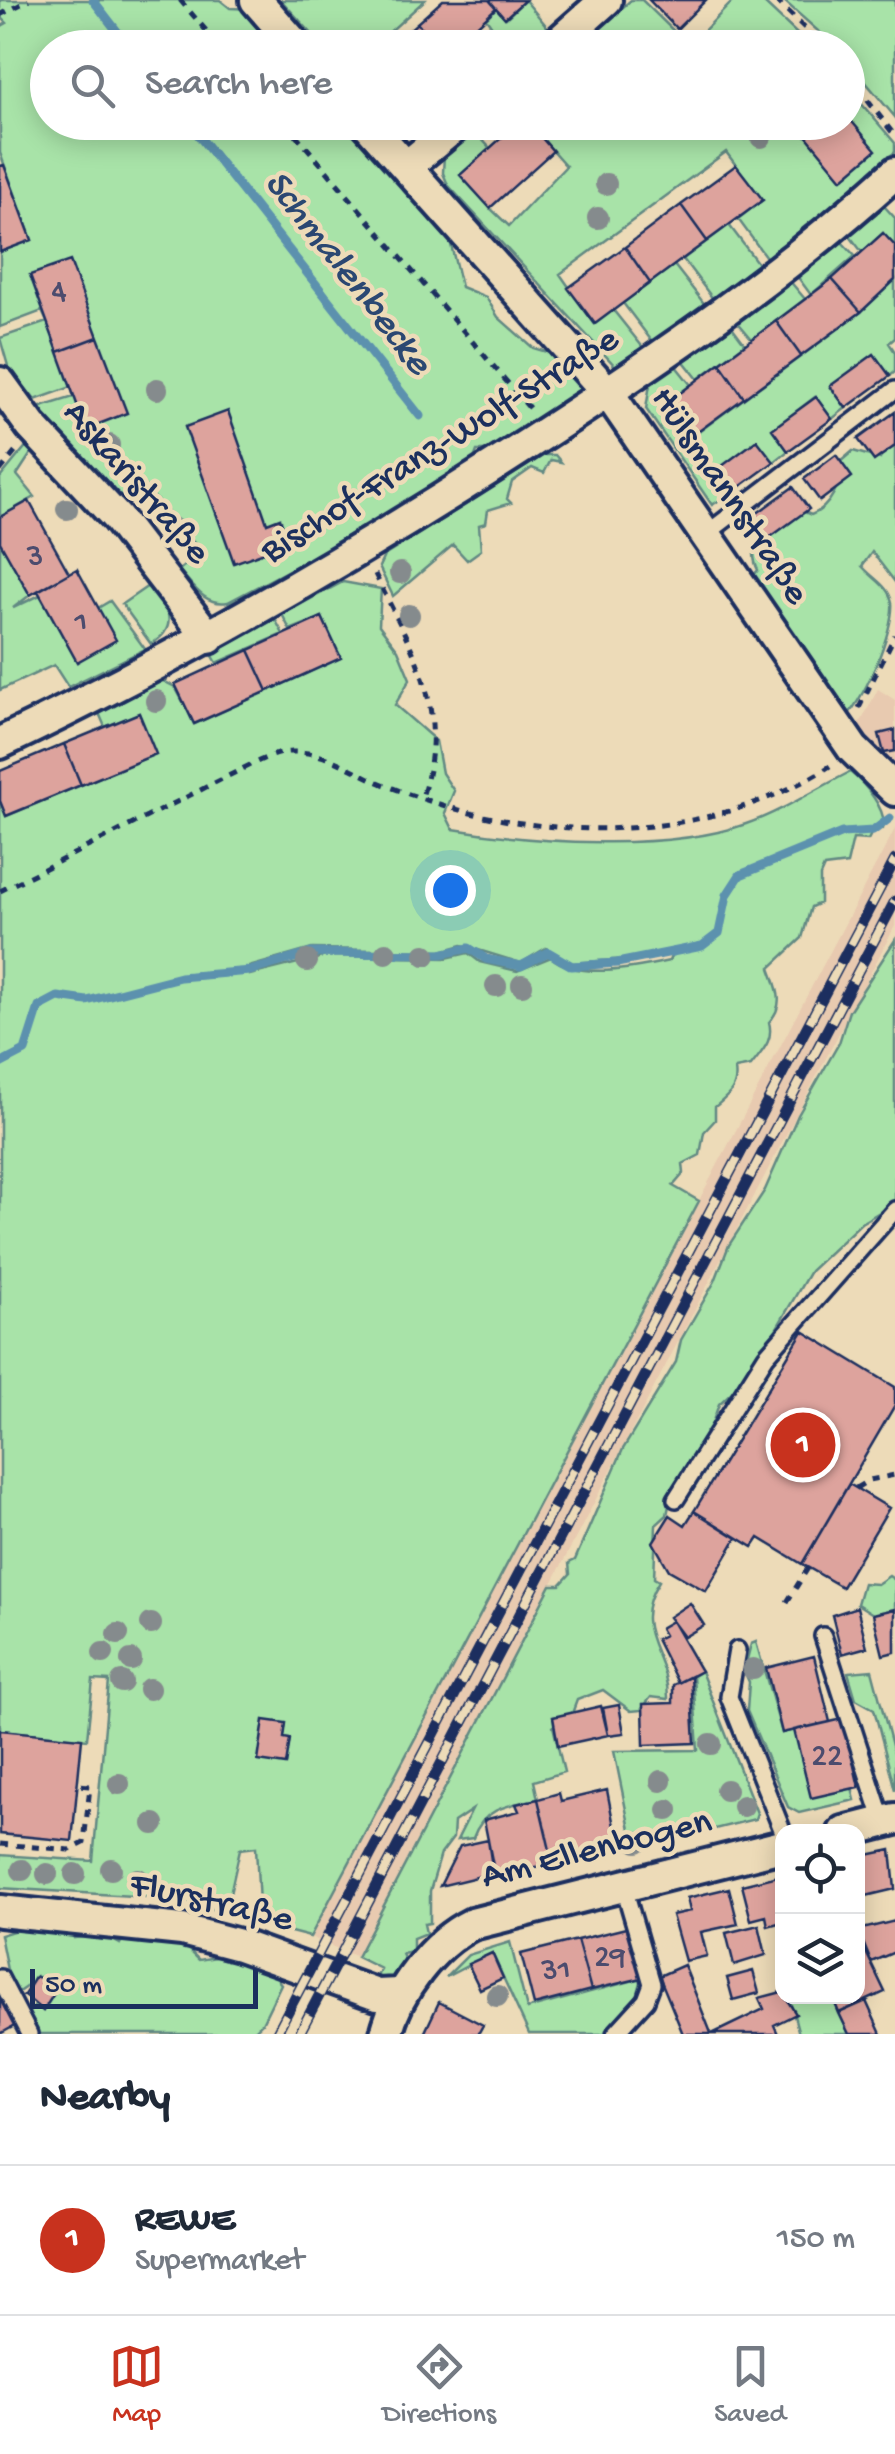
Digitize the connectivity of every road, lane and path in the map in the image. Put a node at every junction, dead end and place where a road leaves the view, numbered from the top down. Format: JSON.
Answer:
{"nodes":[{"id":1,"x":29,"y":0,"type":"edge"},
{"id":2,"x":180,"y":0,"type":"edge"},
{"id":3,"x":256,"y":0,"type":"edge"},
{"id":4,"x":606,"y":0,"type":"edge"},
{"id":5,"x":776,"y":0,"type":"edge"},
{"id":6,"x":2,"y":14,"type":"edge"},
{"id":7,"x":206,"y":30,"type":"edge"},
{"id":8,"x":282,"y":30,"type":"edge"},
{"id":9,"x":572,"y":30,"type":"edge"},
{"id":10,"x":807,"y":30,"type":"edge"},
{"id":11,"x":865,"y":97,"type":"edge"},
{"id":12,"x":895,"y":136,"type":"edge"},
{"id":13,"x":300,"y":140,"type":"edge"},
{"id":14,"x":382,"y":140,"type":"edge"},
{"id":15,"x":438,"y":140,"type":"edge"},
{"id":16,"x":406,"y":167,"type":"junction"},
{"id":17,"x":895,"y":172,"type":"edge"},
{"id":18,"x":0,"y":383,"type":"edge"},
{"id":19,"x":895,"y":390,"type":"edge"},
{"id":20,"x":609,"y":394,"type":"junction"},
{"id":21,"x":549,"y":431,"type":"junction"},
{"id":22,"x":705,"y":535,"type":"junction"},
{"id":23,"x":360,"y":550,"type":"junction"},
{"id":24,"x":895,"y":635,"type":"edge"},
{"id":25,"x":209,"y":638,"type":"junction"},
{"id":26,"x":846,"y":740,"type":"junction"},
{"id":27,"x":0,"y":743,"type":"edge"},
{"id":28,"x":895,"y":790,"type":"edge"},
{"id":29,"x":422,"y":797,"type":"junction"},
{"id":30,"x":0,"y":891,"type":"edge"},
{"id":31,"x":895,"y":1210,"type":"edge"},
{"id":32,"x":895,"y":1475,"type":"edge"},
{"id":33,"x":856,"y":1488,"type":"dead end"},
{"id":34,"x":676,"y":1499,"type":"dead end"},
{"id":35,"x":808,"y":1568,"type":"dead end"},
{"id":36,"x":788,"y":1602,"type":"dead end"},
{"id":37,"x":824,"y":1636,"type":"dead end"},
{"id":38,"x":737,"y":1650,"type":"dead end"},
{"id":39,"x":77,"y":1785,"type":"dead end"},
{"id":40,"x":889,"y":1820,"type":"edge"},
{"id":41,"x":780,"y":1824,"type":"edge"},
{"id":42,"x":0,"y":1844,"type":"edge"},
{"id":43,"x":775,"y":1848,"type":"edge"},
{"id":44,"x":623,"y":1884,"type":"junction"},
{"id":45,"x":0,"y":1911,"type":"edge"},
{"id":46,"x":0,"y":1978,"type":"edge"},
{"id":47,"x":399,"y":1994,"type":"junction"},
{"id":48,"x":29,"y":2034,"type":"edge"},
{"id":49,"x":386,"y":2034,"type":"edge"},
{"id":50,"x":615,"y":2034,"type":"edge"}],
"edges":[{"from":1,"to":6,"type":"path"},
{"from":2,"to":7,"type":"path"},
{"from":3,"to":8,"type":"street"},
{"from":4,"to":9,"type":"street"},
{"from":5,"to":10,"type":"path"},
{"from":11,"to":12,"type":"path"},
{"from":13,"to":21,"type":"path"},
{"from":14,"to":16,"type":"street","name":"Hülsmannstraße"},
{"from":15,"to":16,"type":"street"},
{"from":16,"to":20,"type":"street","name":"Hülsmannstraße"},
{"from":17,"to":20,"type":"street","name":"Bischof-Franz-Wolf-Straße"},
{"from":18,"to":25,"type":"street","name":"Askaristraße"},
{"from":19,"to":22,"type":"lane"},
{"from":20,"to":21,"type":"street","name":"Bischof-Franz-Wolf-Straße"},
{"from":20,"to":22,"type":"street","name":"Hülsmannstraße"},
{"from":21,"to":23,"type":"street","name":"Bischof-Franz-Wolf-Straße"},
{"from":22,"to":26,"type":"street","name":"Hülsmannstraße"},
{"from":23,"to":25,"type":"street","name":"Bischof-Franz-Wolf-Straße"},
{"from":23,"to":29,"type":"path"},
{"from":24,"to":26,"type":"path"},
{"from":25,"to":27,"type":"street","name":"Bischof-Franz-Wolf-Straße"},
{"from":26,"to":28,"type":"street","name":"Hülsmannstraße"},
{"from":26,"to":29,"type":"path"},
{"from":29,"to":30,"type":"path"},
{"from":31,"to":34,"type":"lane"},
{"from":32,"to":33,"type":"path"},
{"from":35,"to":36,"type":"path"},
{"from":37,"to":40,"type":"lane"},
{"from":38,"to":41,"type":"lane"},
{"from":39,"to":42,"type":"path"},
{"from":43,"to":44,"type":"street","name":"Am Ellenbogen"},
{"from":44,"to":47,"type":"street","name":"Am Ellenbogen"},
{"from":44,"to":50,"type":"lane"},
{"from":45,"to":47,"type":"street","name":"Flurstraße"},
{"from":46,"to":48,"type":"lane"},
{"from":47,"to":49,"type":"street"}]}
